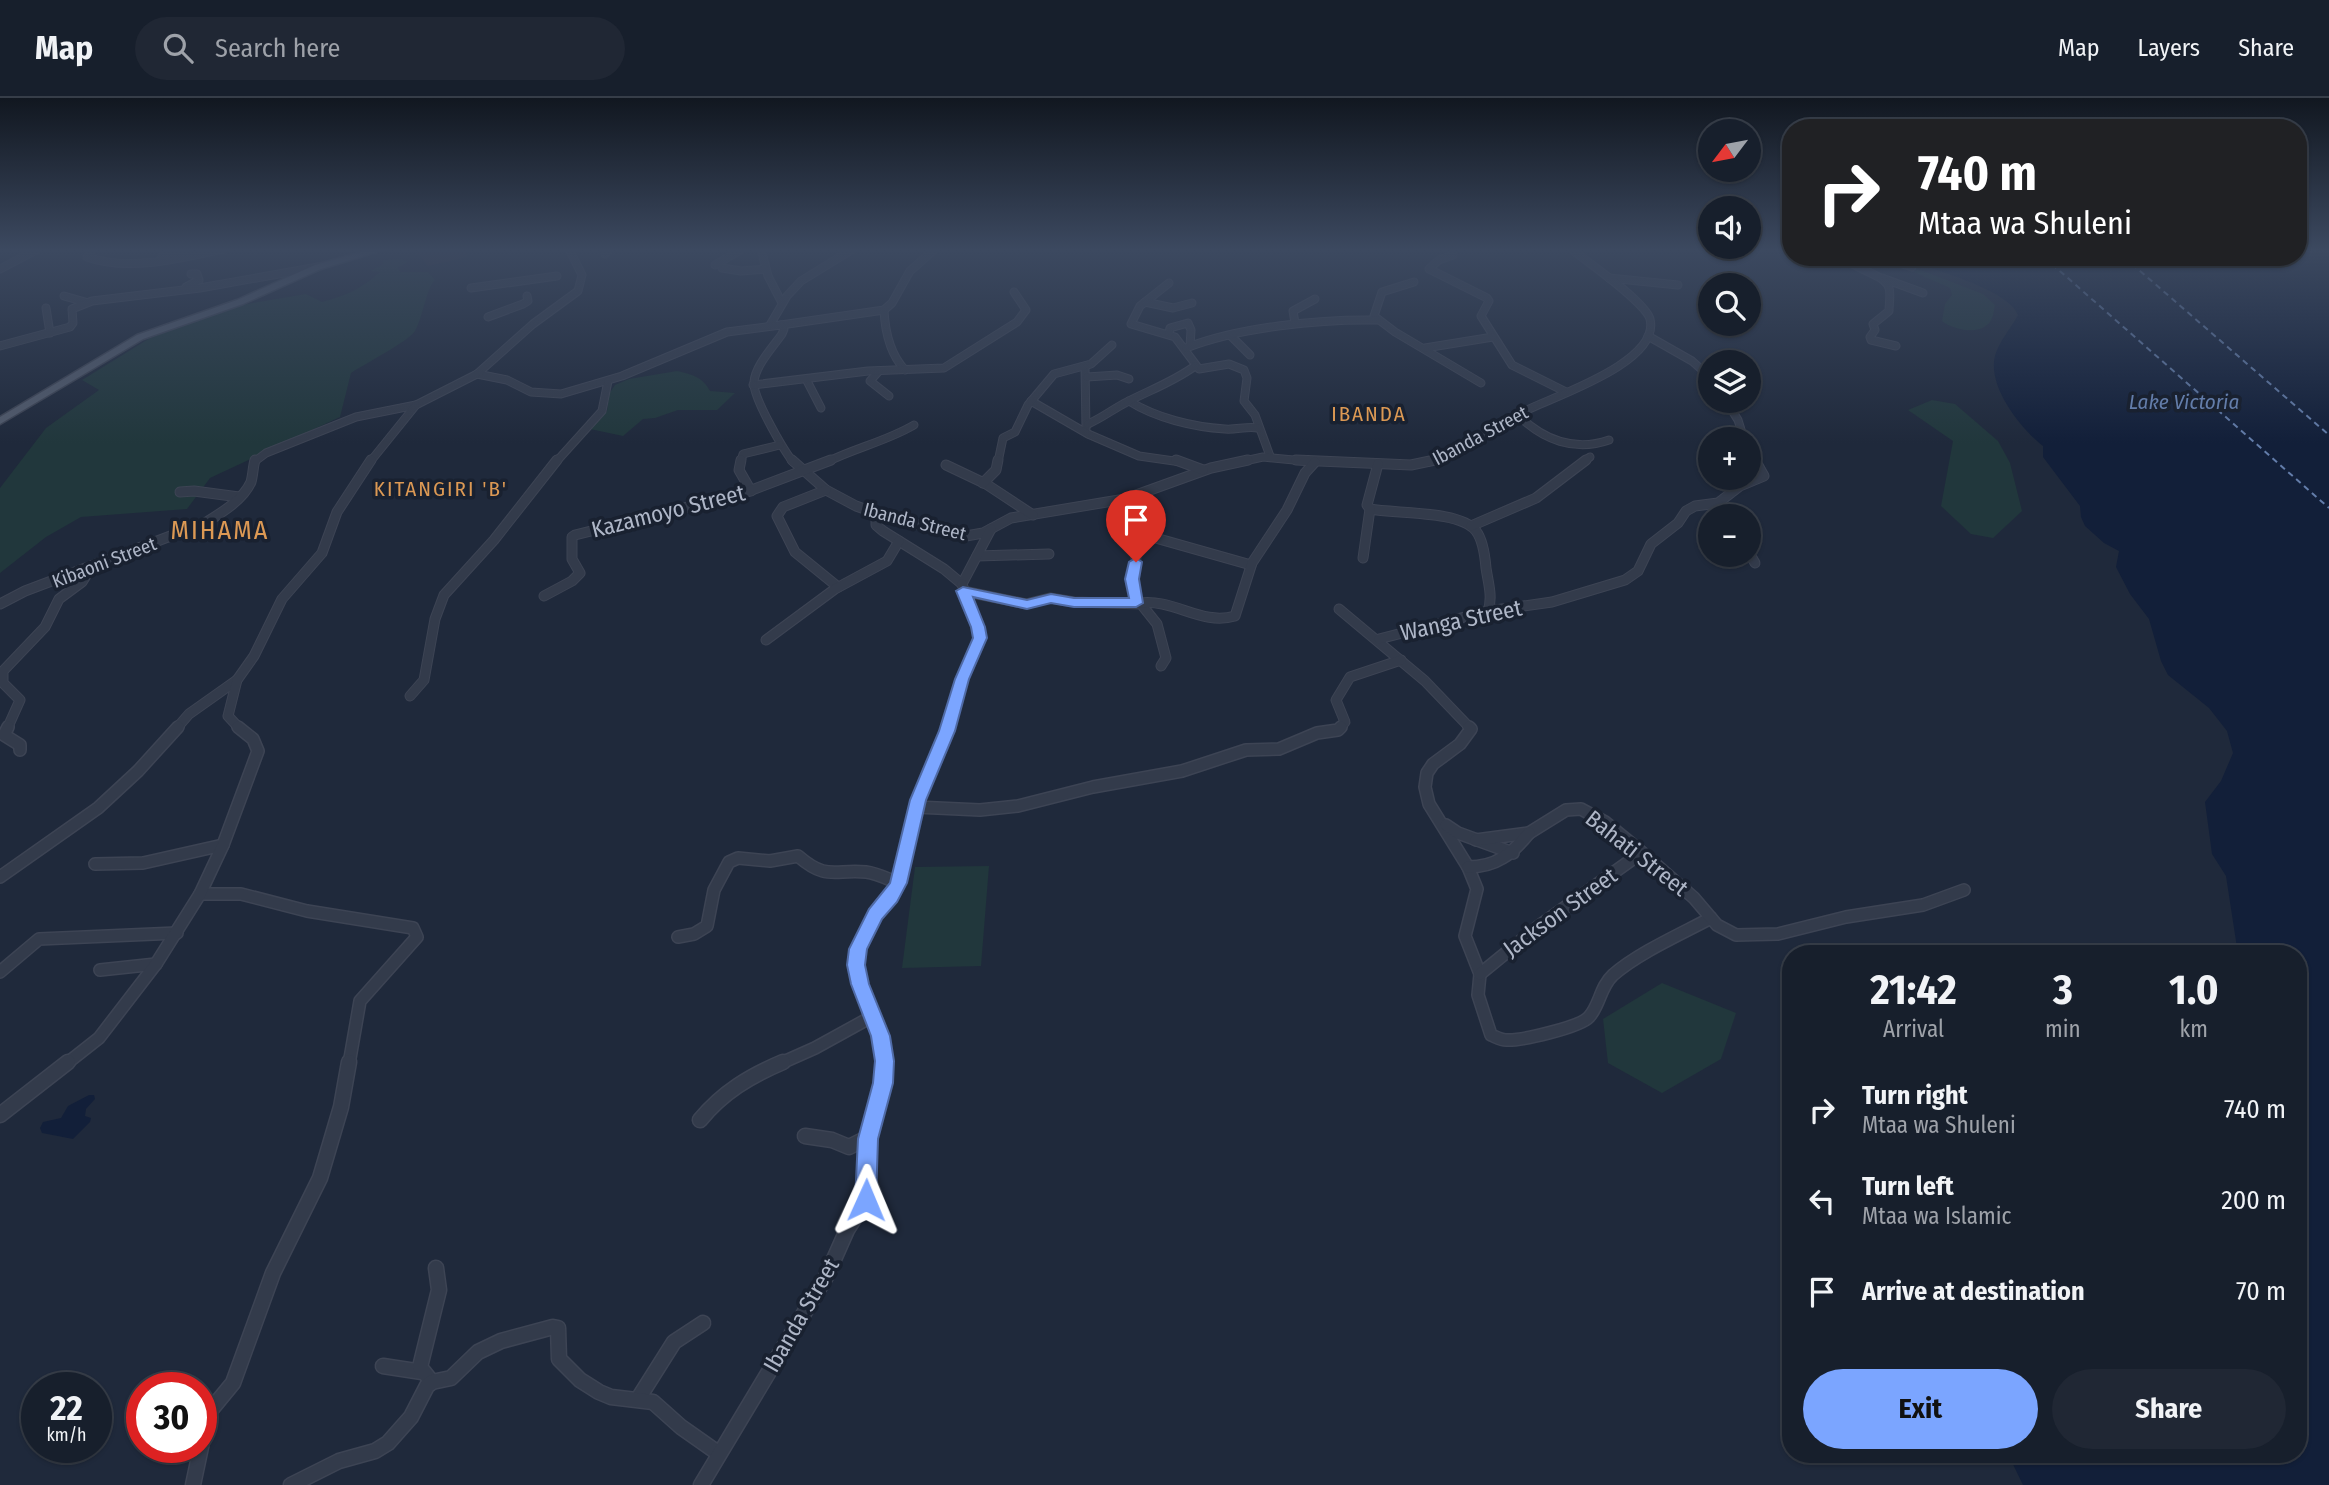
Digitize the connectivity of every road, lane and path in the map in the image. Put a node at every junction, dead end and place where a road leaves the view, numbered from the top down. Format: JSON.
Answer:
{"nodes":[{"id":1,"x":71,"y":313,"type":"edge"},
{"id":2,"x":48,"y":314,"type":"edge"},
{"id":3,"x":67,"y":314,"type":"edge"},
{"id":4,"x":206,"y":314,"type":"edge"},
{"id":5,"x":497,"y":314,"type":"edge"},
{"id":6,"x":548,"y":314,"type":"edge"},
{"id":7,"x":774,"y":314,"type":"edge"},
{"id":8,"x":858,"y":314,"type":"edge"},
{"id":9,"x":885,"y":314,"type":"edge"},
{"id":10,"x":1023,"y":314,"type":"edge"},
{"id":11,"x":1136,"y":314,"type":"edge"},
{"id":12,"x":1293,"y":314,"type":"edge"},
{"id":13,"x":1375,"y":314,"type":"edge"},
{"id":14,"x":1482,"y":314,"type":"edge"},
{"id":15,"x":1649,"y":314,"type":"edge"},
{"id":16,"x":1884,"y":314,"type":"edge"},
{"id":17,"x":49,"y":317,"type":"junction"},
{"id":18,"x":488,"y":317,"type":"dead end"},
{"id":19,"x":1377,"y":320,"type":"junction"},
{"id":20,"x":1295,"y":323,"type":"junction"},
{"id":21,"x":769,"y":325,"type":"junction"},
{"id":22,"x":780,"y":325,"type":"junction"},
{"id":23,"x":50,"y":333,"type":"junction"},
{"id":24,"x":1169,"y":333,"type":"junction"},
{"id":25,"x":1231,"y":336,"type":"junction"},
{"id":26,"x":1648,"y":336,"type":"junction"},
{"id":27,"x":1493,"y":337,"type":"junction"},
{"id":28,"x":1112,"y":345,"type":"dead end"},
{"id":29,"x":0,"y":346,"type":"edge"},
{"id":30,"x":1896,"y":346,"type":"dead end"},
{"id":31,"x":1188,"y":347,"type":"junction"},
{"id":32,"x":1425,"y":348,"type":"junction"},
{"id":33,"x":1250,"y":355,"type":"dead end"},
{"id":34,"x":898,"y":363,"type":"junction"},
{"id":35,"x":1195,"y":366,"type":"junction"},
{"id":36,"x":1698,"y":366,"type":"edge"},
{"id":37,"x":1085,"y":367,"type":"junction"},
{"id":38,"x":905,"y":370,"type":"junction"},
{"id":39,"x":880,"y":371,"type":"junction"},
{"id":40,"x":477,"y":373,"type":"junction"},
{"id":41,"x":1087,"y":377,"type":"junction"},
{"id":42,"x":806,"y":379,"type":"junction"},
{"id":43,"x":1129,"y":379,"type":"dead end"},
{"id":44,"x":608,"y":381,"type":"junction"},
{"id":45,"x":1481,"y":383,"type":"dead end"},
{"id":46,"x":753,"y":385,"type":"junction"},
{"id":47,"x":1566,"y":392,"type":"junction"},
{"id":48,"x":888,"y":396,"type":"dead end"},
{"id":49,"x":1031,"y":401,"type":"junction"},
{"id":50,"x":1129,"y":401,"type":"junction"},
{"id":51,"x":416,"y":405,"type":"junction"},
{"id":52,"x":821,"y":408,"type":"dead end"},
{"id":53,"x":1518,"y":415,"type":"junction"},
{"id":54,"x":0,"y":421,"type":"edge"},
{"id":55,"x":914,"y":425,"type":"dead end"},
{"id":56,"x":1086,"y":428,"type":"junction"},
{"id":57,"x":1258,"y":428,"type":"junction"},
{"id":58,"x":1609,"y":440,"type":"dead end"},
{"id":59,"x":780,"y":445,"type":"junction"},
{"id":60,"x":1270,"y":456,"type":"junction"},
{"id":61,"x":1590,"y":457,"type":"dead end"},
{"id":62,"x":1315,"y":462,"type":"junction"},
{"id":63,"x":1378,"y":464,"type":"junction"},
{"id":64,"x":946,"y":466,"type":"dead end"},
{"id":65,"x":1203,"y":470,"type":"junction"},
{"id":66,"x":803,"y":471,"type":"junction"},
{"id":67,"x":983,"y":483,"type":"junction"},
{"id":68,"x":1735,"y":490,"type":"edge"},
{"id":69,"x":751,"y":491,"type":"junction"},
{"id":70,"x":826,"y":491,"type":"junction"},
{"id":71,"x":180,"y":492,"type":"dead end"},
{"id":72,"x":239,"y":497,"type":"junction"},
{"id":73,"x":1125,"y":499,"type":"junction"},
{"id":74,"x":1714,"y":504,"type":"edge"},
{"id":75,"x":1698,"y":506,"type":"edge"},
{"id":76,"x":1370,"y":509,"type":"junction"},
{"id":77,"x":876,"y":513,"type":"junction"},
{"id":78,"x":1033,"y":515,"type":"junction"},
{"id":79,"x":1134,"y":526,"type":"junction"},
{"id":80,"x":1471,"y":526,"type":"junction"},
{"id":81,"x":991,"y":530,"type":"junction"},
{"id":82,"x":899,"y":541,"type":"junction"},
{"id":83,"x":1049,"y":554,"type":"dead end"},
{"id":84,"x":976,"y":556,"type":"junction"},
{"id":85,"x":1363,"y":558,"type":"dead end"},
{"id":86,"x":1251,"y":565,"type":"junction"},
{"id":87,"x":92,"y":566,"type":"junction"},
{"id":88,"x":838,"y":587,"type":"junction"},
{"id":89,"x":962,"y":587,"type":"junction"},
{"id":90,"x":544,"y":596,"type":"dead end"},
{"id":91,"x":1138,"y":603,"type":"junction"},
{"id":92,"x":0,"y":604,"type":"edge"},
{"id":93,"x":1339,"y":609,"type":"dead end"},
{"id":94,"x":1488,"y":611,"type":"junction"},
{"id":95,"x":1378,"y":639,"type":"junction"},
{"id":96,"x":766,"y":640,"type":"dead end"},
{"id":97,"x":1401,"y":660,"type":"junction"},
{"id":98,"x":1161,"y":666,"type":"dead end"},
{"id":99,"x":237,"y":680,"type":"junction"},
{"id":100,"x":410,"y":696,"type":"dead end"},
{"id":101,"x":20,"y":750,"type":"dead end"},
{"id":102,"x":916,"y":807,"type":"junction"},
{"id":103,"x":1439,"y":818,"type":"junction"},
{"id":104,"x":1529,"y":833,"type":"junction"},
{"id":105,"x":1476,"y":840,"type":"junction"},
{"id":106,"x":223,"y":845,"type":"junction"},
{"id":107,"x":1513,"y":853,"type":"junction"},
{"id":108,"x":1641,"y":853,"type":"junction"},
{"id":109,"x":95,"y":864,"type":"dead end"},
{"id":110,"x":1468,"y":867,"type":"junction"},
{"id":111,"x":0,"y":877,"type":"edge"},
{"id":112,"x":898,"y":883,"type":"junction"},
{"id":113,"x":1964,"y":890,"type":"dead end"},
{"id":114,"x":200,"y":894,"type":"junction"},
{"id":115,"x":1711,"y":918,"type":"junction"},
{"id":116,"x":177,"y":933,"type":"junction"},
{"id":117,"x":678,"y":937,"type":"dead end"},
{"id":118,"x":156,"y":964,"type":"junction"},
{"id":119,"x":100,"y":970,"type":"dead end"},
{"id":120,"x":0,"y":972,"type":"edge"},
{"id":121,"x":1480,"y":974,"type":"junction"},
{"id":122,"x":873,"y":1016,"type":"junction"},
{"id":123,"x":0,"y":1115,"type":"edge"},
{"id":124,"x":700,"y":1120,"type":"dead end"},
{"id":125,"x":805,"y":1136,"type":"dead end"},
{"id":126,"x":869,"y":1137,"type":"junction"},
{"id":127,"x":436,"y":1268,"type":"dead end"},
{"id":128,"x":703,"y":1323,"type":"dead end"},
{"id":129,"x":383,"y":1366,"type":"dead end"},
{"id":130,"x":427,"y":1377,"type":"junction"},
{"id":131,"x":648,"y":1383,"type":"junction"},
{"id":132,"x":638,"y":1399,"type":"junction"},
{"id":133,"x":217,"y":1402,"type":"edge"},
{"id":134,"x":660,"y":1408,"type":"junction"},
{"id":135,"x":718,"y":1452,"type":"junction"},
{"id":136,"x":198,"y":1463,"type":"edge"},
{"id":137,"x":193,"y":1485,"type":"edge"},
{"id":138,"x":291,"y":1485,"type":"edge"},
{"id":139,"x":701,"y":1485,"type":"edge"}],
"edges":[{"from":1,"to":23,"type":"street"},
{"from":2,"to":17,"type":"street"},
{"from":3,"to":17,"type":"street"},
{"from":4,"to":54,"type":"main road"},
{"from":5,"to":18,"type":"street"},
{"from":6,"to":40,"type":"street"},
{"from":7,"to":21,"type":"street"},
{"from":8,"to":22,"type":"street"},
{"from":9,"to":34,"type":"street"},
{"from":10,"to":38,"type":"street"},
{"from":11,"to":24,"type":"street"},
{"from":12,"to":20,"type":"street"},
{"from":13,"to":19,"type":"street"},
{"from":14,"to":27,"type":"street"},
{"from":15,"to":26,"type":"street"},
{"from":16,"to":30,"type":"street"},
{"from":17,"to":23,"type":"street"},
{"from":19,"to":20,"type":"street"},
{"from":19,"to":32,"type":"street"},
{"from":20,"to":25,"type":"street"},
{"from":21,"to":22,"type":"street"},
{"from":21,"to":44,"type":"street"},
{"from":22,"to":46,"type":"street"},
{"from":23,"to":29,"type":"street"},
{"from":24,"to":31,"type":"street"},
{"from":24,"to":31,"type":"street"},
{"from":25,"to":31,"type":"street"},
{"from":25,"to":33,"type":"street"},
{"from":26,"to":36,"type":"street"},
{"from":26,"to":47,"type":"street","name":"Ibanda Street"},
{"from":27,"to":32,"type":"street"},
{"from":27,"to":47,"type":"street"},
{"from":28,"to":37,"type":"street"},
{"from":31,"to":35,"type":"street"},
{"from":32,"to":45,"type":"street"},
{"from":34,"to":38,"type":"street"},
{"from":34,"to":39,"type":"street"},
{"from":35,"to":50,"type":"street"},
{"from":35,"to":57,"type":"street"},
{"from":37,"to":41,"type":"street"},
{"from":37,"to":49,"type":"street"},
{"from":38,"to":39,"type":"street"},
{"from":39,"to":42,"type":"street"},
{"from":39,"to":48,"type":"street"},
{"from":40,"to":44,"type":"street"},
{"from":40,"to":51,"type":"street"},
{"from":41,"to":43,"type":"street"},
{"from":41,"to":56,"type":"street"},
{"from":42,"to":46,"type":"street"},
{"from":42,"to":52,"type":"street"},
{"from":44,"to":100,"type":"street"},
{"from":46,"to":59,"type":"street","name":"Ibanda Street"},
{"from":47,"to":53,"type":"street","name":"Ibanda Street"},
{"from":49,"to":56,"type":"street"},
{"from":49,"to":67,"type":"street"},
{"from":50,"to":56,"type":"street"},
{"from":50,"to":57,"type":"street"},
{"from":51,"to":72,"type":"street","name":"Kibaoni Street"},
{"from":51,"to":99,"type":"street"},
{"from":53,"to":58,"type":"street"},
{"from":53,"to":63,"type":"street","name":"Ibanda Street"},
{"from":55,"to":66,"type":"street","name":"Kazamoyo Street"},
{"from":56,"to":65,"type":"street"},
{"from":57,"to":60,"type":"street"},
{"from":59,"to":66,"type":"street","name":"Ibanda Street"},
{"from":59,"to":69,"type":"street"},
{"from":60,"to":62,"type":"street","name":"Ibanda Street"},
{"from":60,"to":65,"type":"street","name":"Ibanda Street"},
{"from":61,"to":80,"type":"street"},
{"from":62,"to":63,"type":"street","name":"Ibanda Street"},
{"from":62,"to":86,"type":"street"},
{"from":63,"to":76,"type":"street"},
{"from":64,"to":67,"type":"street"},
{"from":65,"to":73,"type":"street","name":"Ibanda Street"},
{"from":66,"to":69,"type":"street","name":"Kazamoyo Street"},
{"from":66,"to":70,"type":"street","name":"Ibanda Street"},
{"from":67,"to":78,"type":"street"},
{"from":68,"to":74,"type":"street","name":"Wanga Street"},
{"from":69,"to":90,"type":"street","name":"Kazamoyo Street"},
{"from":70,"to":77,"type":"street","name":"Ibanda Street"},
{"from":70,"to":88,"type":"street"},
{"from":71,"to":72,"type":"street"},
{"from":72,"to":87,"type":"street","name":"Kibaoni Street"},
{"from":73,"to":78,"type":"street","name":"Ibanda Street"},
{"from":73,"to":79,"type":"street"},
{"from":75,"to":94,"type":"street","name":"Wanga Street"},
{"from":76,"to":80,"type":"street"},
{"from":76,"to":85,"type":"street"},
{"from":77,"to":81,"type":"street","name":"Ibanda Street"},
{"from":77,"to":82,"type":"street"},
{"from":78,"to":81,"type":"street","name":"Ibanda Street"},
{"from":79,"to":86,"type":"street"},
{"from":79,"to":91,"type":"street"},
{"from":80,"to":94,"type":"street"},
{"from":81,"to":84,"type":"street"},
{"from":82,"to":88,"type":"street"},
{"from":82,"to":89,"type":"street"},
{"from":83,"to":84,"type":"street"},
{"from":84,"to":89,"type":"street"},
{"from":86,"to":91,"type":"street"},
{"from":87,"to":92,"type":"street","name":"Kibaoni Street"},
{"from":87,"to":101,"type":"street"},
{"from":88,"to":96,"type":"street"},
{"from":89,"to":91,"type":"street"},
{"from":89,"to":102,"type":"street","name":"Ibanda Street"},
{"from":91,"to":98,"type":"street"},
{"from":93,"to":95,"type":"street"},
{"from":94,"to":95,"type":"street","name":"Wanga Street"},
{"from":95,"to":97,"type":"street","name":"Wanga Street"},
{"from":97,"to":102,"type":"street"},
{"from":97,"to":103,"type":"street","name":"Wanga Street"},
{"from":99,"to":106,"type":"street"},
{"from":99,"to":111,"type":"street"},
{"from":102,"to":112,"type":"street","name":"Ibanda Street"},
{"from":103,"to":105,"type":"street"},
{"from":103,"to":110,"type":"street","name":"Wanga Street"},
{"from":104,"to":105,"type":"street","name":"Bahati Street"},
{"from":104,"to":107,"type":"street"},
{"from":104,"to":108,"type":"street","name":"Bahati Street"},
{"from":105,"to":107,"type":"street"},
{"from":106,"to":109,"type":"street"},
{"from":106,"to":114,"type":"street"},
{"from":107,"to":110,"type":"street"},
{"from":108,"to":115,"type":"street","name":"Bahati Street"},
{"from":108,"to":121,"type":"street","name":"Jackson Street"},
{"from":110,"to":121,"type":"street","name":"Wanga Street"},
{"from":112,"to":117,"type":"street"},
{"from":112,"to":122,"type":"street","name":"Ibanda Street"},
{"from":113,"to":115,"type":"street","name":"Bahati Street"},
{"from":114,"to":116,"type":"street"},
{"from":114,"to":133,"type":"street"},
{"from":115,"to":121,"type":"street","name":"Wanga Street"},
{"from":116,"to":118,"type":"street"},
{"from":116,"to":120,"type":"street"},
{"from":118,"to":119,"type":"street"},
{"from":118,"to":123,"type":"street"},
{"from":122,"to":124,"type":"street"},
{"from":122,"to":126,"type":"street","name":"Ibanda Street"},
{"from":125,"to":126,"type":"street"},
{"from":126,"to":135,"type":"street","name":"Ibanda Street"},
{"from":127,"to":130,"type":"street"},
{"from":128,"to":131,"type":"street"},
{"from":129,"to":130,"type":"street"},
{"from":130,"to":132,"type":"street"},
{"from":130,"to":138,"type":"street"},
{"from":131,"to":132,"type":"street"},
{"from":131,"to":134,"type":"street"},
{"from":132,"to":134,"type":"street"},
{"from":134,"to":135,"type":"street"},
{"from":135,"to":139,"type":"street","name":"Ibanda Street"},
{"from":136,"to":137,"type":"street"}]}
